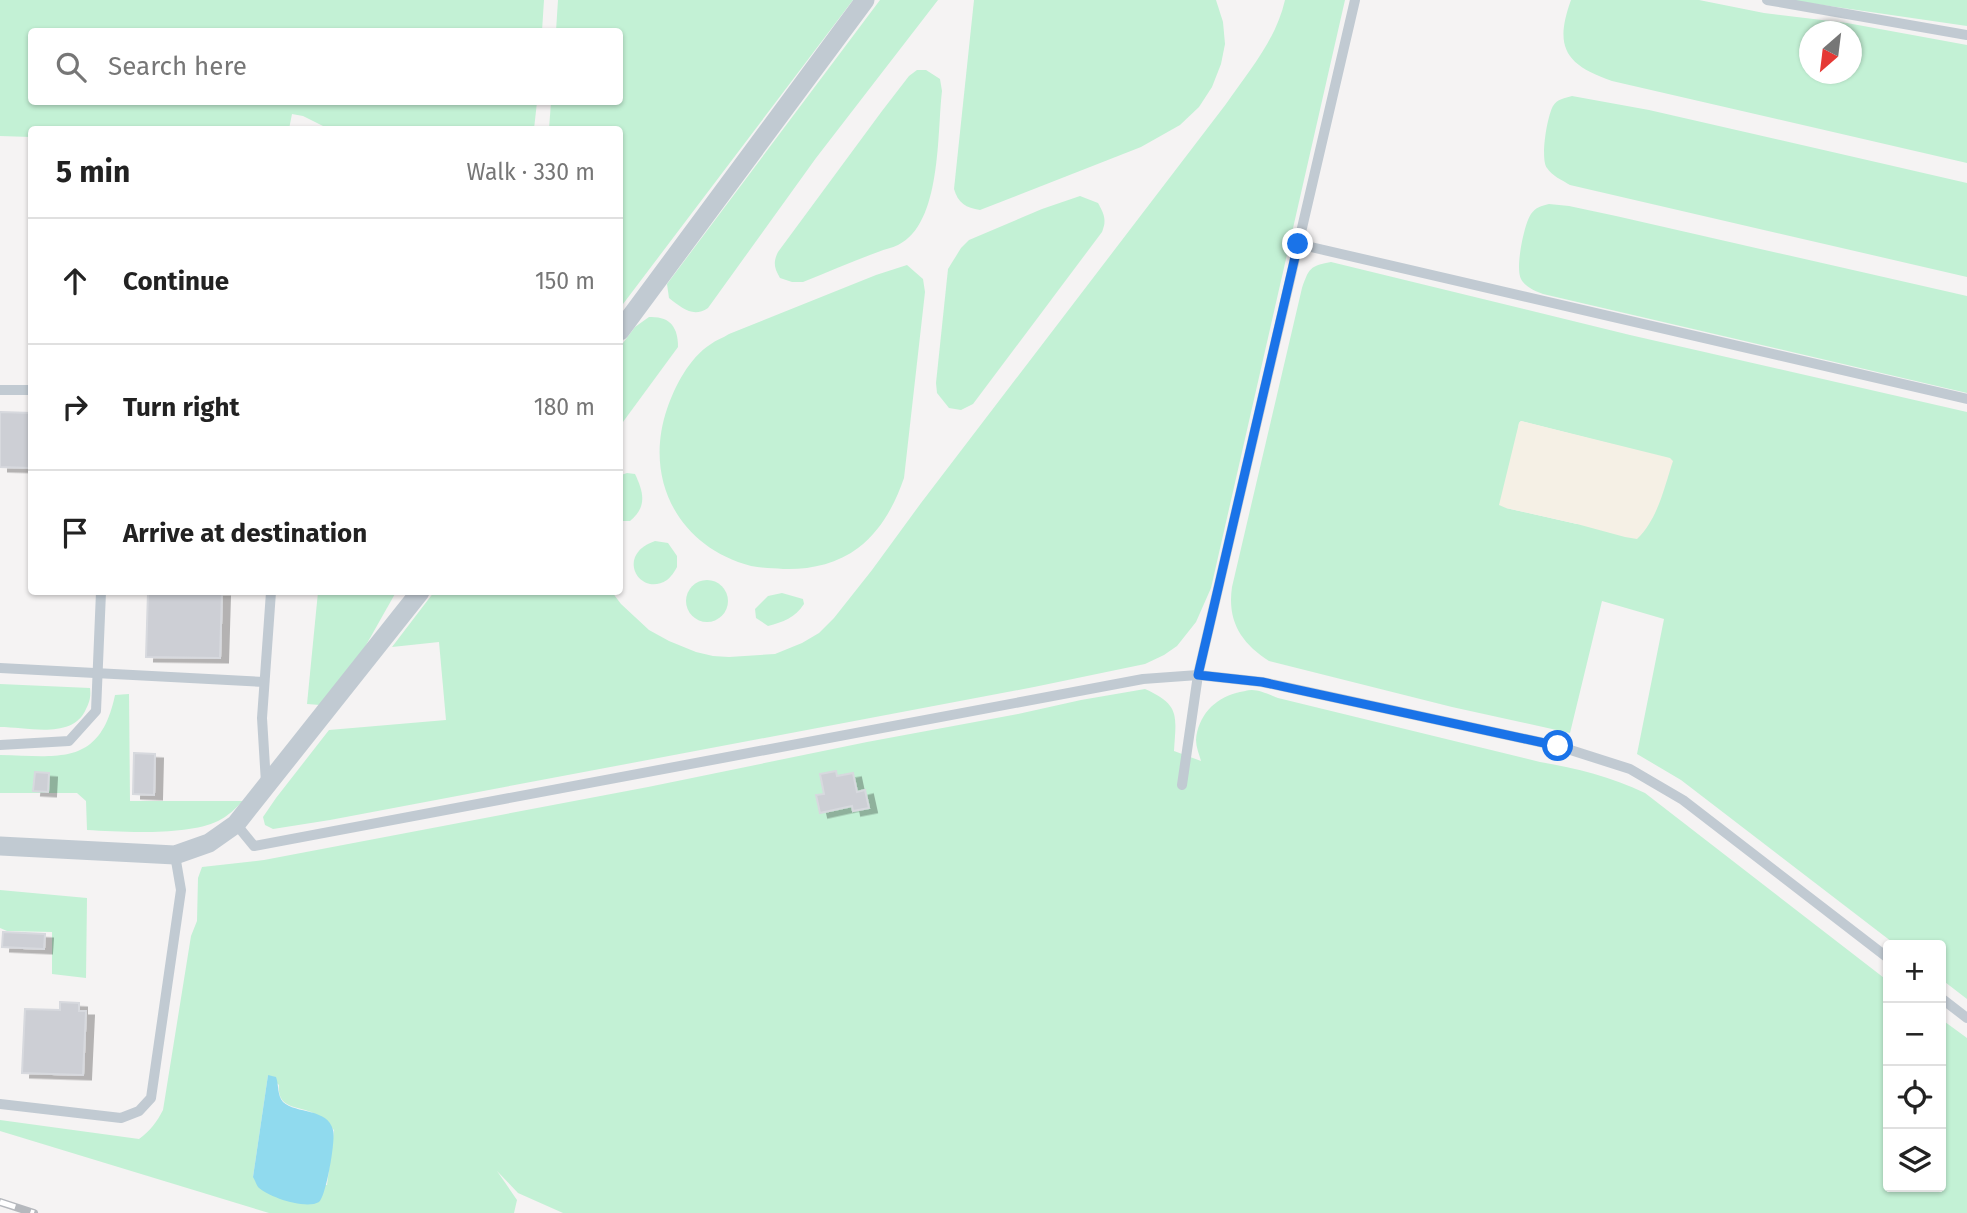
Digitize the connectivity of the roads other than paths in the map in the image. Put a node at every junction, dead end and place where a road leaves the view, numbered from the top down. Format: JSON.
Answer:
{"nodes":[{"id":1,"x":865,"y":0,"type":"edge"},
{"id":2,"x":1354,"y":0,"type":"edge"},
{"id":3,"x":1767,"y":0,"type":"edge"},
{"id":4,"x":1967,"y":35,"type":"edge"},
{"id":5,"x":1298,"y":244,"type":"junction"},
{"id":6,"x":623,"y":327,"type":"edge"},
{"id":7,"x":0,"y":390,"type":"edge"},
{"id":8,"x":28,"y":390,"type":"edge"},
{"id":9,"x":1967,"y":399,"type":"edge"},
{"id":10,"x":101,"y":595,"type":"edge"},
{"id":11,"x":271,"y":595,"type":"edge"},
{"id":12,"x":418,"y":595,"type":"edge"},
{"id":13,"x":0,"y":668,"type":"edge"},
{"id":14,"x":97,"y":674,"type":"junction"},
{"id":15,"x":1198,"y":675,"type":"junction"},
{"id":16,"x":264,"y":682,"type":"junction"},
{"id":17,"x":0,"y":745,"type":"edge"},
{"id":18,"x":267,"y":785,"type":"junction"},
{"id":19,"x":1182,"y":785,"type":"dead end"},
{"id":20,"x":236,"y":824,"type":"junction"},
{"id":21,"x":0,"y":846,"type":"edge"},
{"id":22,"x":175,"y":855,"type":"junction"},
{"id":23,"x":1883,"y":953,"type":"edge"},
{"id":24,"x":1946,"y":1002,"type":"edge"},
{"id":25,"x":1967,"y":1018,"type":"edge"},
{"id":26,"x":0,"y":1104,"type":"edge"}],
"edges":[{"from":1,"to":6,"type":"street"},
{"from":2,"to":5,"type":"lane"},
{"from":3,"to":4,"type":"lane"},
{"from":5,"to":9,"type":"lane"},
{"from":5,"to":15,"type":"lane"},
{"from":7,"to":8,"type":"lane"},
{"from":10,"to":14,"type":"lane"},
{"from":11,"to":16,"type":"lane"},
{"from":12,"to":18,"type":"street"},
{"from":13,"to":14,"type":"lane"},
{"from":14,"to":16,"type":"lane"},
{"from":14,"to":17,"type":"lane"},
{"from":15,"to":19,"type":"lane"},
{"from":15,"to":20,"type":"lane"},
{"from":15,"to":23,"type":"lane"},
{"from":16,"to":18,"type":"lane"},
{"from":18,"to":20,"type":"street"},
{"from":20,"to":22,"type":"street"},
{"from":21,"to":22,"type":"street"},
{"from":22,"to":26,"type":"lane"},
{"from":24,"to":25,"type":"lane"}]}
